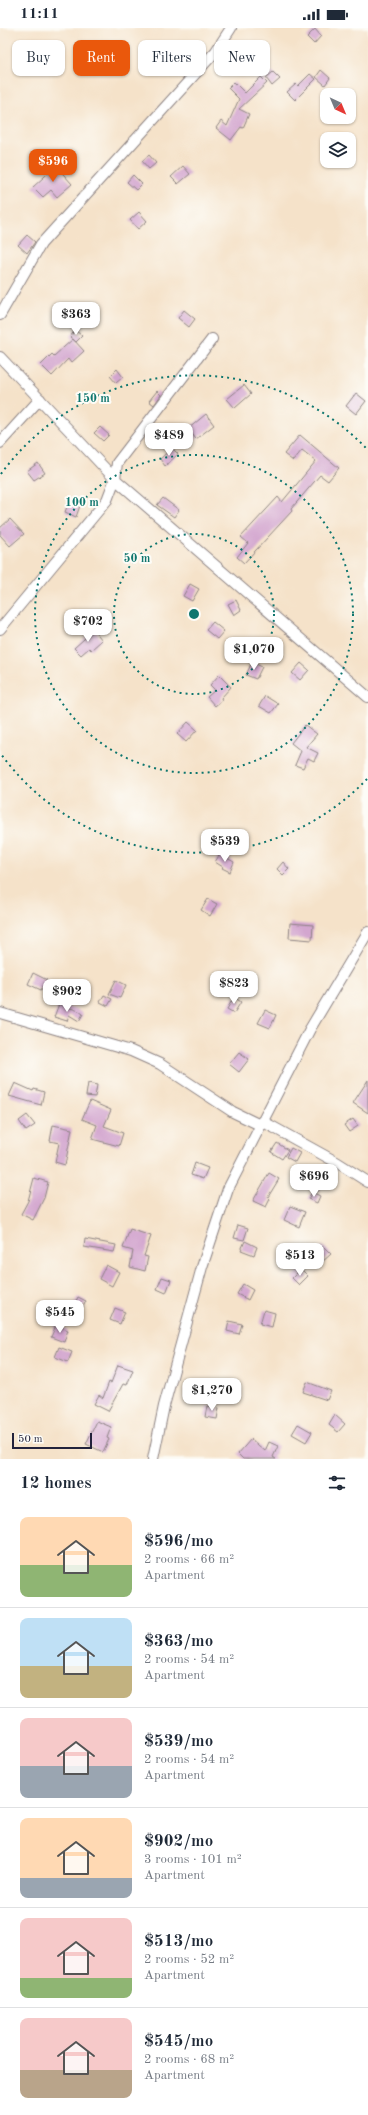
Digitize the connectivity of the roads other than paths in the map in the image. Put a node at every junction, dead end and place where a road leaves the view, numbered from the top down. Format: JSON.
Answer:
{"nodes":[{"id":1,"x":231,"y":28,"type":"edge"},
{"id":2,"x":0,"y":315,"type":"edge"},
{"id":3,"x":212,"y":339,"type":"dead end"},
{"id":4,"x":0,"y":357,"type":"edge"},
{"id":5,"x":40,"y":399,"type":"junction"},
{"id":6,"x":0,"y":443,"type":"edge"},
{"id":7,"x":115,"y":478,"type":"junction"},
{"id":8,"x":0,"y":629,"type":"edge"},
{"id":9,"x":368,"y":697,"type":"edge"},
{"id":10,"x":368,"y":932,"type":"edge"},
{"id":11,"x":0,"y":1013,"type":"edge"},
{"id":12,"x":261,"y":1123,"type":"junction"},
{"id":13,"x":368,"y":1182,"type":"edge"},
{"id":14,"x":154,"y":1459,"type":"edge"}],
"edges":[{"from":1,"to":2,"type":"street"},
{"from":3,"to":7,"type":"street"},
{"from":4,"to":5,"type":"street"},
{"from":5,"to":6,"type":"street"},
{"from":5,"to":7,"type":"street"},
{"from":7,"to":8,"type":"street"},
{"from":7,"to":9,"type":"street"},
{"from":10,"to":12,"type":"street"},
{"from":11,"to":12,"type":"street"},
{"from":12,"to":13,"type":"street"},
{"from":12,"to":14,"type":"street"}]}
